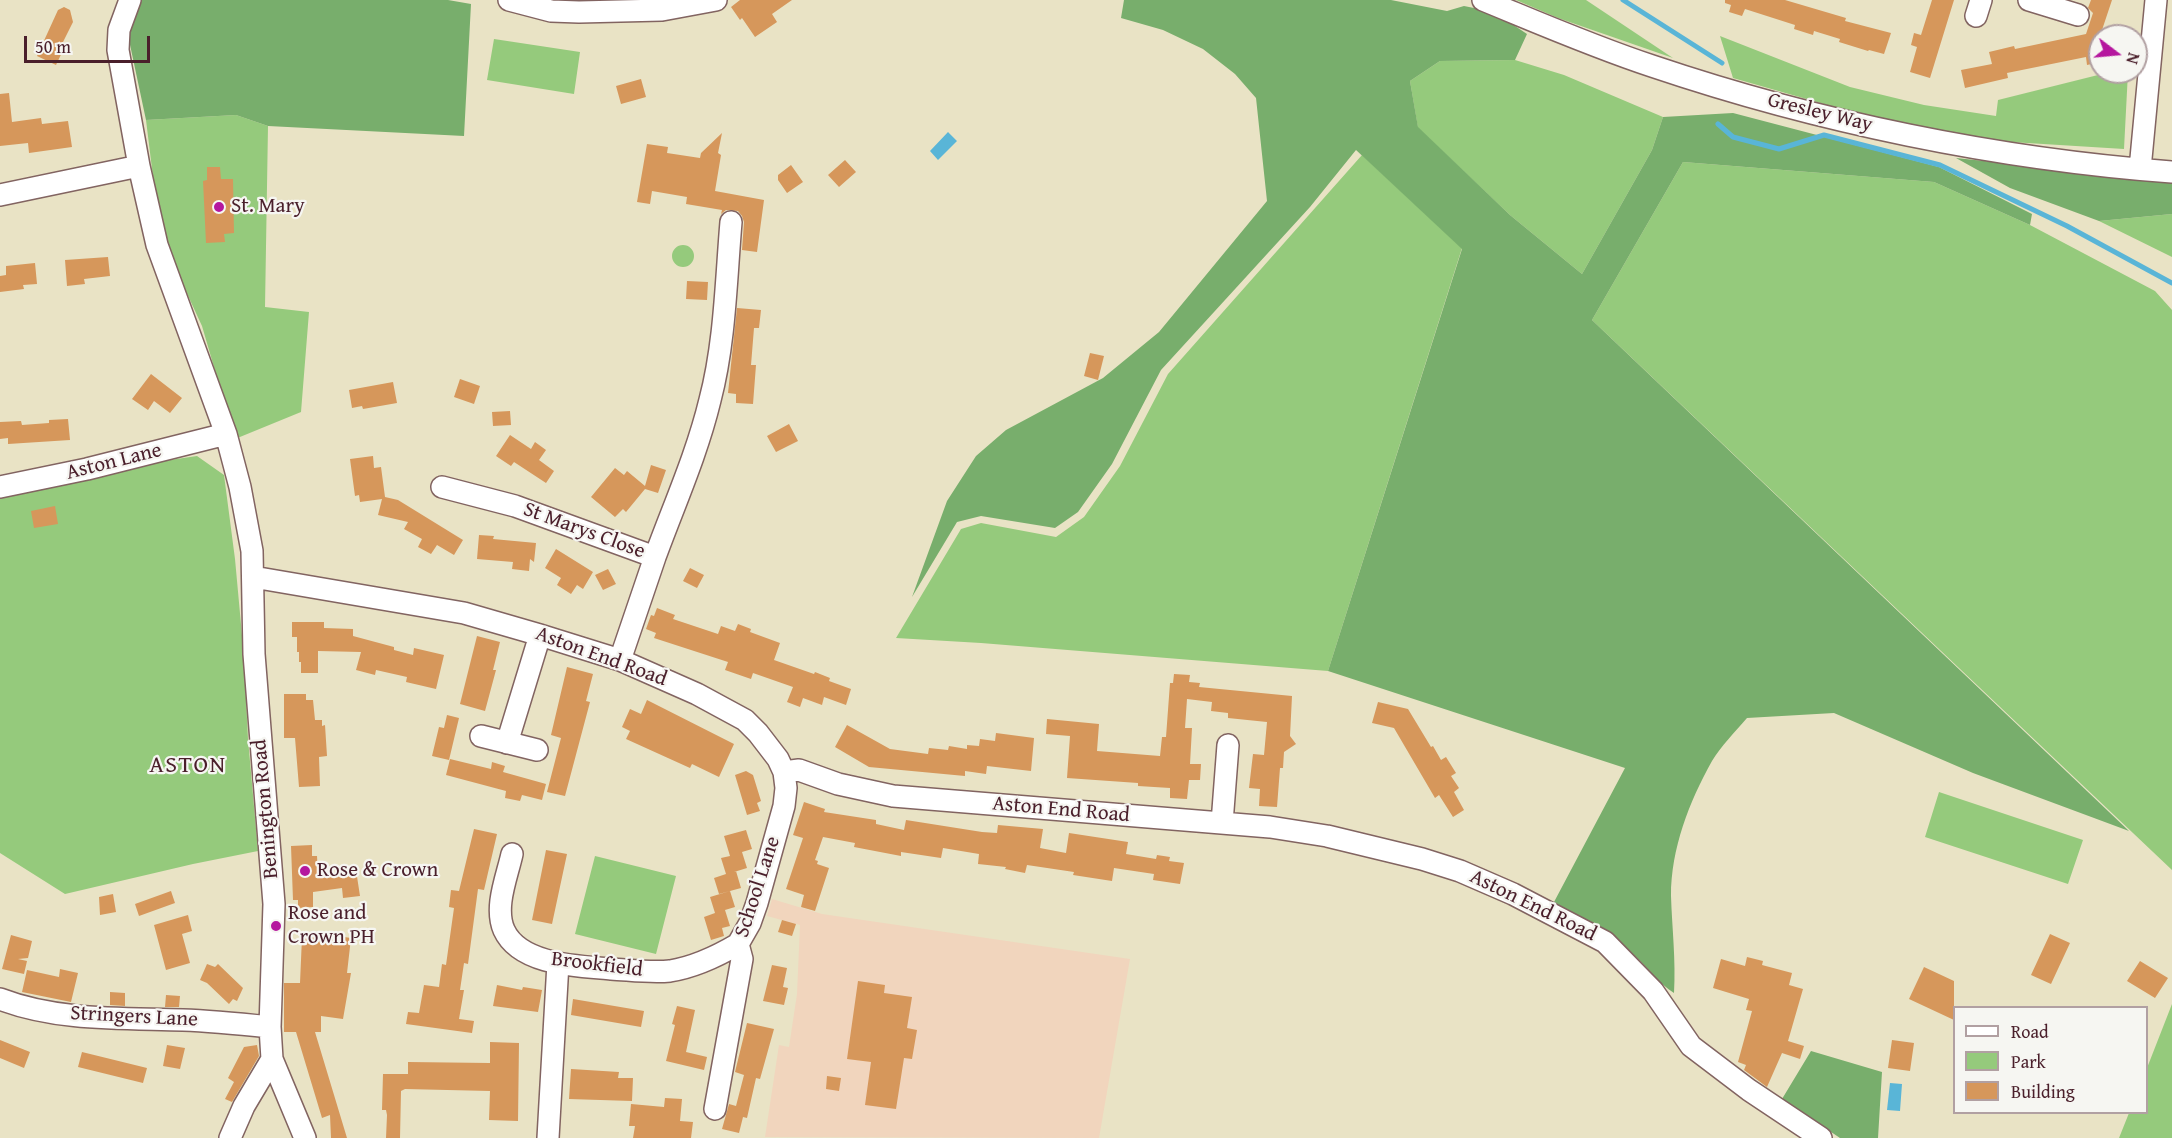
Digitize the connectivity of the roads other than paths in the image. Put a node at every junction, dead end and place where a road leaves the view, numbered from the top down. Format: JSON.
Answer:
{"nodes":[{"id":1,"x":130,"y":0,"type":"edge"},
{"id":2,"x":509,"y":0,"type":"edge"},
{"id":3,"x":716,"y":0,"type":"edge"},
{"id":4,"x":1482,"y":0,"type":"edge"},
{"id":5,"x":2029,"y":0,"type":"edge"},
{"id":6,"x":2156,"y":0,"type":"edge"},
{"id":7,"x":2053,"y":4,"type":"edge"},
{"id":8,"x":2078,"y":15,"type":"dead end"},
{"id":9,"x":139,"y":166,"type":"junction"},
{"id":10,"x":2140,"y":169,"type":"junction"},
{"id":11,"x":2172,"y":172,"type":"edge"},
{"id":12,"x":0,"y":195,"type":"edge"},
{"id":13,"x":730,"y":222,"type":"dead end"},
{"id":14,"x":226,"y":434,"type":"junction"},
{"id":15,"x":0,"y":487,"type":"edge"},
{"id":16,"x":442,"y":487,"type":"dead end"},
{"id":17,"x":655,"y":557,"type":"junction"},
{"id":18,"x":253,"y":577,"type":"junction"},
{"id":19,"x":540,"y":635,"type":"junction"},
{"id":20,"x":620,"y":660,"type":"junction"},
{"id":21,"x":481,"y":736,"type":"dead end"},
{"id":22,"x":507,"y":743,"type":"junction"},
{"id":23,"x":1228,"y":745,"type":"dead end"},
{"id":24,"x":537,"y":750,"type":"dead end"},
{"id":25,"x":784,"y":772,"type":"junction"},
{"id":26,"x":1222,"y":823,"type":"junction"},
{"id":27,"x":512,"y":854,"type":"dead end"},
{"id":28,"x":738,"y":944,"type":"junction"},
{"id":29,"x":558,"y":963,"type":"junction"},
{"id":30,"x":0,"y":999,"type":"edge"},
{"id":31,"x":270,"y":1027,"type":"junction"},
{"id":32,"x":272,"y":1059,"type":"junction"},
{"id":33,"x":715,"y":1108,"type":"dead end"},
{"id":34,"x":230,"y":1138,"type":"edge"},
{"id":35,"x":305,"y":1138,"type":"edge"},
{"id":36,"x":548,"y":1138,"type":"edge"},
{"id":37,"x":1821,"y":1138,"type":"edge"}],
"edges":[{"from":1,"to":9,"type":"street","name":"Benington Road"},
{"from":2,"to":3,"type":"street"},
{"from":4,"to":10,"type":"street","name":"Gresley Way"},
{"from":5,"to":7,"type":"street"},
{"from":6,"to":10,"type":"street"},
{"from":7,"to":8,"type":"street"},
{"from":9,"to":12,"type":"street"},
{"from":9,"to":14,"type":"street","name":"Benington Road"},
{"from":10,"to":11,"type":"street","name":"Gresley Way"},
{"from":13,"to":17,"type":"street"},
{"from":14,"to":15,"type":"street","name":"Aston Lane"},
{"from":14,"to":18,"type":"street","name":"Benington Road"},
{"from":16,"to":17,"type":"street","name":"St Marys Close"},
{"from":17,"to":20,"type":"street","name":"St Marys Close"},
{"from":18,"to":19,"type":"street","name":"Aston End Road"},
{"from":18,"to":31,"type":"street","name":"Benington Road"},
{"from":19,"to":20,"type":"street","name":"Aston End Road"},
{"from":19,"to":22,"type":"street"},
{"from":20,"to":25,"type":"street","name":"Aston End Road"},
{"from":21,"to":22,"type":"street"},
{"from":22,"to":24,"type":"street"},
{"from":23,"to":26,"type":"street"},
{"from":25,"to":26,"type":"street","name":"Aston End Road"},
{"from":25,"to":28,"type":"street","name":"School Lane"},
{"from":26,"to":37,"type":"street","name":"Aston End Road"},
{"from":27,"to":29,"type":"street","name":"Brookfield"},
{"from":28,"to":29,"type":"street","name":"Brookfield"},
{"from":28,"to":33,"type":"street","name":"School Lane"},
{"from":29,"to":36,"type":"street"},
{"from":30,"to":31,"type":"street","name":"Stringers Lane"},
{"from":31,"to":32,"type":"street","name":"Benington Road"},
{"from":32,"to":34,"type":"street"},
{"from":32,"to":35,"type":"street","name":"Benington Road"}]}
